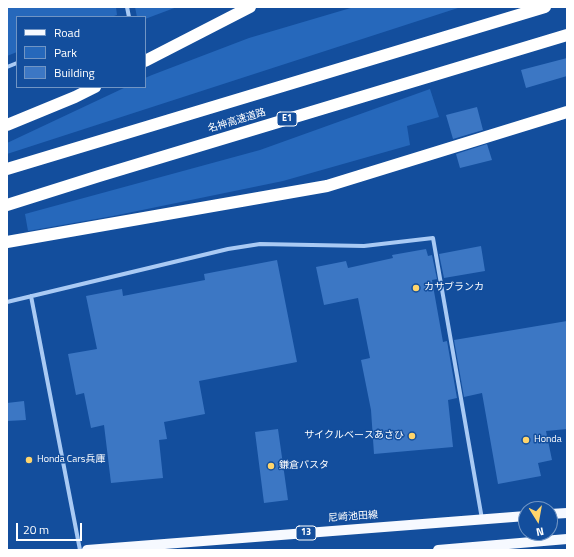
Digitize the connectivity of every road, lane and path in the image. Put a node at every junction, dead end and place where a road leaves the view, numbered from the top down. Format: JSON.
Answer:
{"nodes":[{"id":1,"x":250,"y":7,"type":"edge"},
{"id":2,"x":545,"y":7,"type":"edge"},
{"id":3,"x":567,"y":35,"type":"edge"},
{"id":4,"x":146,"y":60,"type":"edge"},
{"id":5,"x":93,"y":88,"type":"edge"},
{"id":6,"x":567,"y":112,"type":"edge"},
{"id":7,"x":7,"y":125,"type":"edge"},
{"id":8,"x":7,"y":169,"type":"edge"},
{"id":9,"x":7,"y":205,"type":"edge"},
{"id":10,"x":7,"y":242,"type":"edge"},
{"id":11,"x":31,"y":296,"type":"junction"},
{"id":12,"x":7,"y":302,"type":"edge"},
{"id":13,"x":518,"y":517,"type":"edge"},
{"id":14,"x":482,"y":519,"type":"junction"},
{"id":15,"x":567,"y":539,"type":"edge"},
{"id":16,"x":80,"y":550,"type":"edge"},
{"id":17,"x":87,"y":550,"type":"edge"},
{"id":18,"x":438,"y":550,"type":"edge"}],
"edges":[{"from":1,"to":4,"type":"highway"},
{"from":2,"to":8,"type":"highway","name":"名神高速道路"},
{"from":3,"to":9,"type":"highway","name":"名神高速道路","number":"E1"},
{"from":5,"to":7,"type":"highway"},
{"from":6,"to":10,"type":"highway"},
{"from":11,"to":12,"type":"street"},
{"from":11,"to":14,"type":"street"},
{"from":11,"to":16,"type":"street"},
{"from":13,"to":14,"type":"main road","name":"尼崎池田線","number":"13"},
{"from":14,"to":17,"type":"main road","name":"尼崎池田線","number":"13"},
{"from":15,"to":18,"type":"main road"}]}
